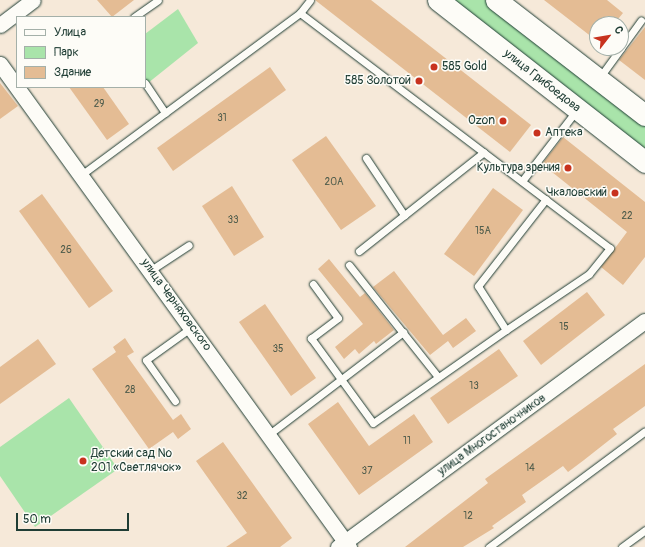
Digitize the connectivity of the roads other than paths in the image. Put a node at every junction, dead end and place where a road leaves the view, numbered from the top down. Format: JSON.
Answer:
{"nodes":[{"id":1,"x":33,"y":0,"type":"edge"},
{"id":2,"x":158,"y":0,"type":"edge"},
{"id":3,"x":310,"y":0,"type":"edge"},
{"id":4,"x":438,"y":0,"type":"edge"},
{"id":5,"x":496,"y":0,"type":"edge"},
{"id":6,"x":300,"y":13,"type":"junction"},
{"id":7,"x":135,"y":16,"type":"edge"},
{"id":8,"x":642,"y":20,"type":"dead end"},
{"id":9,"x":0,"y":25,"type":"edge"},
{"id":10,"x":629,"y":37,"type":"edge"},
{"id":11,"x":615,"y":56,"type":"edge"},
{"id":12,"x":0,"y":64,"type":"edge"},
{"id":13,"x":598,"y":79,"type":"junction"},
{"id":14,"x":146,"y":84,"type":"edge"},
{"id":15,"x":16,"y":86,"type":"edge"},
{"id":16,"x":18,"y":88,"type":"edge"},
{"id":17,"x":578,"y":109,"type":"junction"},
{"id":18,"x":165,"y":113,"type":"junction"},
{"id":19,"x":645,"y":115,"type":"edge"},
{"id":20,"x":484,"y":152,"type":"junction"},
{"id":21,"x":366,"y":158,"type":"dead end"},
{"id":22,"x":645,"y":162,"type":"edge"},
{"id":23,"x":81,"y":175,"type":"junction"},
{"id":24,"x":522,"y":181,"type":"junction"},
{"id":25,"x":546,"y":199,"type":"junction"},
{"id":26,"x":404,"y":215,"type":"junction"},
{"id":27,"x":189,"y":244,"type":"dead end"},
{"id":28,"x":359,"y":251,"type":"dead end"},
{"id":29,"x":349,"y":265,"type":"dead end"},
{"id":30,"x":151,"y":270,"type":"junction"},
{"id":31,"x":314,"y":284,"type":"dead end"},
{"id":32,"x":644,"y":325,"type":"edge"},
{"id":33,"x":192,"y":327,"type":"junction"},
{"id":34,"x":506,"y":330,"type":"junction"},
{"id":35,"x":403,"y":332,"type":"junction"},
{"id":36,"x":438,"y":377,"type":"junction"},
{"id":37,"x":343,"y":381,"type":"junction"},
{"id":38,"x":175,"y":401,"type":"dead end"},
{"id":39,"x":645,"y":431,"type":"edge"},
{"id":40,"x":268,"y":435,"type":"junction"},
{"id":41,"x":645,"y":530,"type":"edge"},
{"id":42,"x":344,"y":545,"type":"edge"},
{"id":43,"x":489,"y":547,"type":"edge"},
{"id":44,"x":622,"y":547,"type":"edge"}],
"edges":[{"from":1,"to":9,"type":"street"},
{"from":2,"to":7,"type":"lane"},
{"from":3,"to":6,"type":"lane"},
{"from":4,"to":17,"type":"main road","name":"улица Грибоедова"},
{"from":5,"to":13,"type":"main road"},
{"from":6,"to":18,"type":"lane"},
{"from":6,"to":20,"type":"lane"},
{"from":8,"to":10,"type":"lane"},
{"from":11,"to":13,"type":"lane"},
{"from":12,"to":15,"type":"street","name":"улица Черняховского"},
{"from":13,"to":19,"type":"main road"},
{"from":14,"to":18,"type":"lane"},
{"from":16,"to":23,"type":"street","name":"улица Черняховского"},
{"from":17,"to":22,"type":"main road","name":"улица Грибоедова"},
{"from":17,"to":24,"type":"lane"},
{"from":18,"to":23,"type":"lane"},
{"from":20,"to":24,"type":"lane"},
{"from":20,"to":26,"type":"lane"},
{"from":21,"to":26,"type":"lane"},
{"from":23,"to":30,"type":"street","name":"улица Черняховского"},
{"from":24,"to":25,"type":"lane"},
{"from":25,"to":34,"type":"lane"},
{"from":25,"to":34,"type":"lane"},
{"from":26,"to":28,"type":"lane"},
{"from":27,"to":30,"type":"lane"},
{"from":29,"to":35,"type":"lane"},
{"from":30,"to":33,"type":"street","name":"улица Черняховского"},
{"from":31,"to":37,"type":"lane"},
{"from":32,"to":42,"type":"street","name":"улица Многостаночников"},
{"from":33,"to":38,"type":"lane"},
{"from":33,"to":40,"type":"street","name":"улица Черняховского"},
{"from":34,"to":36,"type":"lane"},
{"from":35,"to":36,"type":"lane"},
{"from":35,"to":37,"type":"lane"},
{"from":36,"to":37,"type":"lane"},
{"from":37,"to":40,"type":"lane"},
{"from":39,"to":43,"type":"lane"},
{"from":40,"to":42,"type":"street","name":"улица Черняховского"},
{"from":41,"to":44,"type":"lane"}]}
